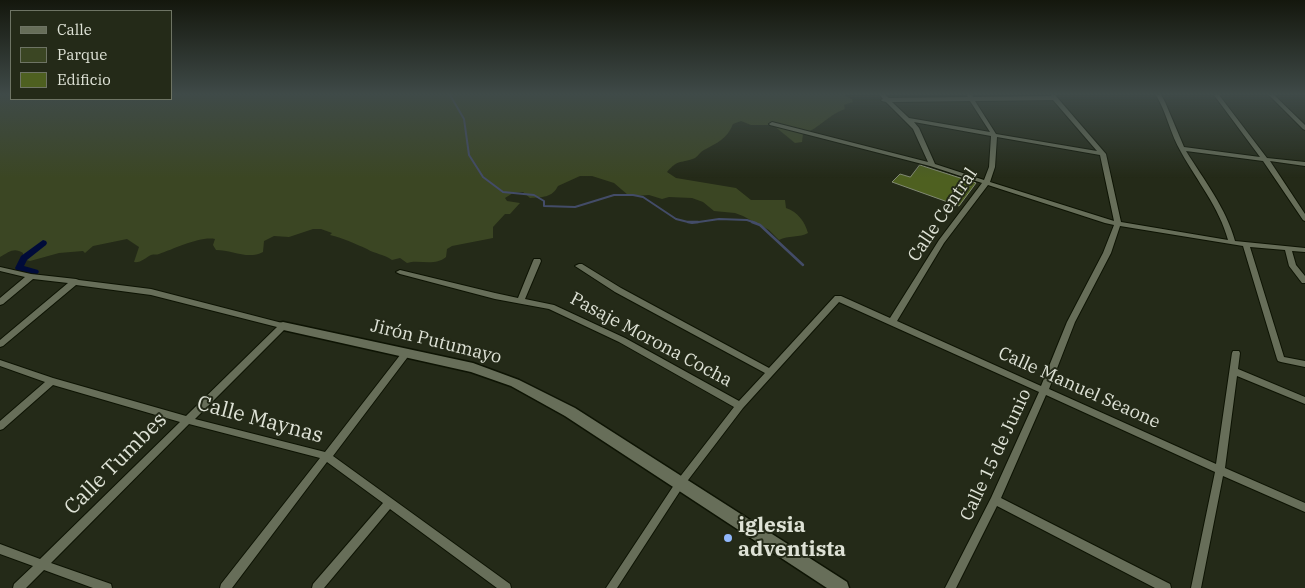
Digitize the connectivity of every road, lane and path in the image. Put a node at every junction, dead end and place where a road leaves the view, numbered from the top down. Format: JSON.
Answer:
{"nodes":[{"id":1,"x":911,"y":122,"type":"edge"},
{"id":2,"x":923,"y":122,"type":"edge"},
{"id":3,"x":986,"y":122,"type":"edge"},
{"id":4,"x":1075,"y":122,"type":"edge"},
{"id":5,"x":1170,"y":122,"type":"edge"},
{"id":6,"x":1237,"y":122,"type":"edge"},
{"id":7,"x":772,"y":124,"type":"dead end"},
{"id":8,"x":994,"y":135,"type":"junction"},
{"id":9,"x":1182,"y":149,"type":"junction"},
{"id":10,"x":1103,"y":154,"type":"junction"},
{"id":11,"x":1265,"y":159,"type":"junction"},
{"id":12,"x":1305,"y":164,"type":"edge"},
{"id":13,"x":932,"y":165,"type":"junction"},
{"id":14,"x":986,"y":183,"type":"junction"},
{"id":15,"x":1305,"y":219,"type":"edge"},
{"id":16,"x":1118,"y":224,"type":"junction"},
{"id":17,"x":1232,"y":242,"type":"junction"},
{"id":18,"x":1246,"y":244,"type":"junction"},
{"id":19,"x":1288,"y":249,"type":"junction"},
{"id":20,"x":1305,"y":250,"type":"edge"},
{"id":21,"x":537,"y":261,"type":"dead end"},
{"id":22,"x":579,"y":266,"type":"dead end"},
{"id":23,"x":0,"y":269,"type":"edge"},
{"id":24,"x":400,"y":272,"type":"dead end"},
{"id":25,"x":31,"y":276,"type":"junction"},
{"id":26,"x":76,"y":281,"type":"junction"},
{"id":27,"x":1305,"y":281,"type":"edge"},
{"id":28,"x":521,"y":301,"type":"junction"},
{"id":29,"x":0,"y":302,"type":"edge"},
{"id":30,"x":892,"y":322,"type":"junction"},
{"id":31,"x":284,"y":326,"type":"junction"},
{"id":32,"x":0,"y":344,"type":"edge"},
{"id":33,"x":407,"y":352,"type":"junction"},
{"id":34,"x":1236,"y":353,"type":"dead end"},
{"id":35,"x":0,"y":363,"type":"edge"},
{"id":36,"x":1305,"y":364,"type":"edge"},
{"id":37,"x":1234,"y":371,"type":"junction"},
{"id":38,"x":771,"y":373,"type":"junction"},
{"id":39,"x":52,"y":381,"type":"junction"},
{"id":40,"x":1044,"y":390,"type":"junction"},
{"id":41,"x":1305,"y":401,"type":"edge"},
{"id":42,"x":740,"y":406,"type":"junction"},
{"id":43,"x":186,"y":420,"type":"junction"},
{"id":44,"x":0,"y":426,"type":"edge"},
{"id":45,"x":326,"y":456,"type":"junction"},
{"id":46,"x":1220,"y":469,"type":"junction"},
{"id":47,"x":679,"y":485,"type":"junction"},
{"id":48,"x":995,"y":500,"type":"junction"},
{"id":49,"x":389,"y":503,"type":"junction"},
{"id":50,"x":1305,"y":508,"type":"edge"},
{"id":51,"x":0,"y":549,"type":"edge"},
{"id":52,"x":41,"y":564,"type":"junction"},
{"id":53,"x":502,"y":587,"type":"edge"},
{"id":54,"x":18,"y":588,"type":"edge"},
{"id":55,"x":107,"y":588,"type":"edge"},
{"id":56,"x":225,"y":588,"type":"edge"},
{"id":57,"x":316,"y":588,"type":"edge"},
{"id":58,"x":611,"y":588,"type":"edge"},
{"id":59,"x":841,"y":588,"type":"edge"},
{"id":60,"x":950,"y":588,"type":"edge"},
{"id":61,"x":1166,"y":588,"type":"edge"},
{"id":62,"x":1196,"y":588,"type":"edge"}],
"edges":[{"from":1,"to":13,"type":"street"},
{"from":2,"to":8,"type":"street"},
{"from":3,"to":8,"type":"street"},
{"from":4,"to":10,"type":"street"},
{"from":5,"to":9,"type":"street"},
{"from":6,"to":11,"type":"street"},
{"from":7,"to":13,"type":"street"},
{"from":8,"to":10,"type":"street"},
{"from":8,"to":14,"type":"street","name":"Calle Central"},
{"from":9,"to":11,"type":"street"},
{"from":9,"to":17,"type":"street"},
{"from":10,"to":16,"type":"street"},
{"from":11,"to":12,"type":"street"},
{"from":11,"to":15,"type":"street"},
{"from":13,"to":14,"type":"street"},
{"from":14,"to":16,"type":"street"},
{"from":14,"to":30,"type":"street","name":"Calle Central"},
{"from":16,"to":17,"type":"street"},
{"from":16,"to":40,"type":"street","name":"Calle 15 de Junio"},
{"from":17,"to":18,"type":"street"},
{"from":18,"to":19,"type":"street"},
{"from":18,"to":36,"type":"street"},
{"from":19,"to":20,"type":"street"},
{"from":19,"to":27,"type":"street"},
{"from":21,"to":28,"type":"street"},
{"from":22,"to":38,"type":"street"},
{"from":23,"to":25,"type":"street","name":"Jirón Putumayo"},
{"from":24,"to":28,"type":"street","name":"Pasaje Morona Cocha"},
{"from":25,"to":26,"type":"street","name":"Jirón Putumayo"},
{"from":25,"to":29,"type":"street"},
{"from":26,"to":31,"type":"street","name":"Jirón Putumayo"},
{"from":26,"to":32,"type":"street"},
{"from":28,"to":42,"type":"street","name":"Pasaje Morona Cocha"},
{"from":30,"to":38,"type":"street","name":"Calle Manuel Seaone"},
{"from":30,"to":40,"type":"street","name":"Calle Manuel Seaone"},
{"from":31,"to":33,"type":"street","name":"Jirón Putumayo"},
{"from":31,"to":43,"type":"street","name":"Calle Tumbes"},
{"from":33,"to":45,"type":"street"},
{"from":33,"to":47,"type":"street","name":"Jirón Putumayo"},
{"from":34,"to":37,"type":"street"},
{"from":35,"to":39,"type":"street","name":"Calle Maynas"},
{"from":37,"to":41,"type":"street"},
{"from":37,"to":46,"type":"street"},
{"from":38,"to":42,"type":"street"},
{"from":39,"to":43,"type":"street","name":"Calle Maynas"},
{"from":39,"to":44,"type":"street"},
{"from":40,"to":46,"type":"street","name":"Calle Manuel Seaone"},
{"from":40,"to":48,"type":"street","name":"Calle 15 de Junio"},
{"from":42,"to":47,"type":"street"},
{"from":43,"to":45,"type":"street","name":"Calle Maynas"},
{"from":43,"to":52,"type":"street","name":"Calle Tumbes"},
{"from":45,"to":49,"type":"street","name":"Calle Maynas"},
{"from":45,"to":56,"type":"street"},
{"from":46,"to":50,"type":"street","name":"Calle Manuel Seaone"},
{"from":46,"to":62,"type":"street"},
{"from":47,"to":58,"type":"street"},
{"from":47,"to":59,"type":"street","name":"Jirón Putumayo"},
{"from":48,"to":60,"type":"street","name":"Calle 15 de Junio"},
{"from":48,"to":61,"type":"street"},
{"from":49,"to":53,"type":"street","name":"Calle Maynas"},
{"from":49,"to":57,"type":"street"},
{"from":51,"to":52,"type":"street"},
{"from":52,"to":54,"type":"street","name":"Calle Tumbes"},
{"from":52,"to":55,"type":"street"}]}
